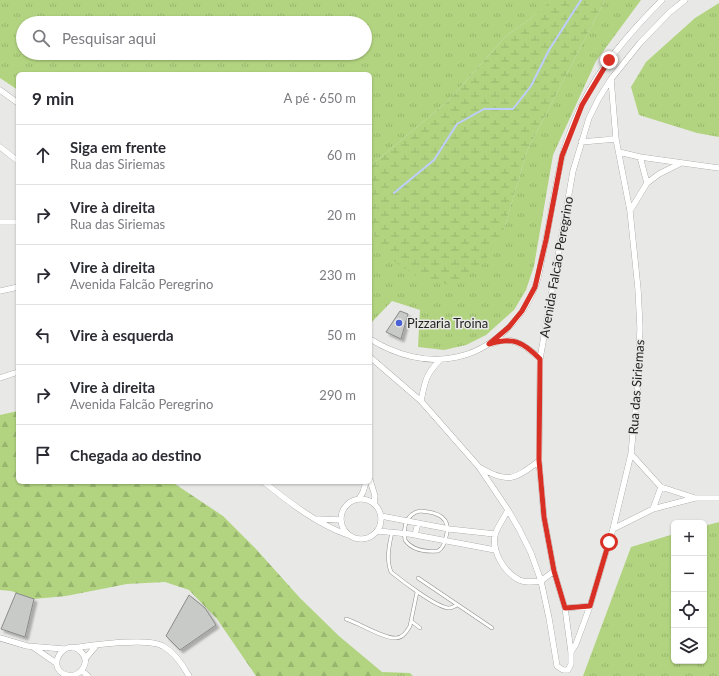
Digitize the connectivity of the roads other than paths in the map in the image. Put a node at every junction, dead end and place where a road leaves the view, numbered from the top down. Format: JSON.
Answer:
{"nodes":[{"id":1,"x":662,"y":0,"type":"edge"},
{"id":2,"x":685,"y":0,"type":"edge"},
{"id":3,"x":611,"y":80,"type":"junction"},
{"id":4,"x":0,"y":90,"type":"edge"},
{"id":5,"x":16,"y":101,"type":"edge"},
{"id":6,"x":616,"y":139,"type":"junction"},
{"id":7,"x":581,"y":142,"type":"junction"},
{"id":8,"x":0,"y":147,"type":"edge"},
{"id":9,"x":619,"y":152,"type":"junction"},
{"id":10,"x":640,"y":157,"type":"junction"},
{"id":11,"x":16,"y":159,"type":"edge"},
{"id":12,"x":682,"y":162,"type":"junction"},
{"id":13,"x":719,"y":168,"type":"edge"},
{"id":14,"x":647,"y":183,"type":"junction"},
{"id":15,"x":630,"y":211,"type":"junction"},
{"id":16,"x":1,"y":222,"type":"edge"},
{"id":17,"x":16,"y":222,"type":"edge"},
{"id":18,"x":16,"y":287,"type":"edge"},
{"id":19,"x":0,"y":291,"type":"edge"},
{"id":20,"x":372,"y":340,"type":"edge"},
{"id":21,"x":489,"y":344,"type":"junction"},
{"id":22,"x":372,"y":359,"type":"edge"},
{"id":23,"x":540,"y":359,"type":"junction"},
{"id":24,"x":440,"y":360,"type":"junction"},
{"id":25,"x":16,"y":373,"type":"edge"},
{"id":26,"x":0,"y":378,"type":"edge"},
{"id":27,"x":421,"y":401,"type":"junction"},
{"id":28,"x":631,"y":454,"type":"junction"},
{"id":29,"x":539,"y":460,"type":"junction"},
{"id":30,"x":479,"y":467,"type":"junction"},
{"id":31,"x":266,"y":484,"type":"edge"},
{"id":32,"x":365,"y":484,"type":"edge"},
{"id":33,"x":371,"y":484,"type":"edge"},
{"id":34,"x":660,"y":487,"type":"junction"},
{"id":35,"x":695,"y":498,"type":"junction"},
{"id":36,"x":719,"y":498,"type":"edge"},
{"id":37,"x":359,"y":499,"type":"junction"},
{"id":38,"x":374,"y":504,"type":"junction"},
{"id":39,"x":654,"y":509,"type":"junction"},
{"id":40,"x":508,"y":510,"type":"junction"},
{"id":41,"x":381,"y":516,"type":"junction"},
{"id":42,"x":316,"y":519,"type":"junction"},
{"id":43,"x":341,"y":520,"type":"junction"},
{"id":44,"x":407,"y":520,"type":"junction"},
{"id":45,"x":418,"y":523,"type":"junction"},
{"id":46,"x":449,"y":529,"type":"junction"},
{"id":47,"x":613,"y":530,"type":"junction"},
{"id":48,"x":377,"y":531,"type":"junction"},
{"id":49,"x":392,"y":532,"type":"junction"},
{"id":50,"x":404,"y":533,"type":"junction"},
{"id":51,"x":495,"y":534,"type":"junction"},
{"id":52,"x":415,"y":535,"type":"junction"},
{"id":53,"x":350,"y":536,"type":"junction"},
{"id":54,"x":445,"y":541,"type":"junction"},
{"id":55,"x":495,"y":550,"type":"junction"},
{"id":56,"x":554,"y":571,"type":"junction"},
{"id":57,"x":418,"y":578,"type":"dead end"},
{"id":58,"x":540,"y":581,"type":"junction"},
{"id":59,"x":417,"y":592,"type":"junction"},
{"id":60,"x":457,"y":605,"type":"junction"},
{"id":61,"x":590,"y":606,"type":"junction"},
{"id":62,"x":565,"y":608,"type":"junction"},
{"id":63,"x":346,"y":619,"type":"dead end"},
{"id":64,"x":412,"y":621,"type":"junction"},
{"id":65,"x":420,"y":628,"type":"dead end"},
{"id":66,"x":492,"y":628,"type":"dead end"},
{"id":67,"x":0,"y":638,"type":"edge"},
{"id":68,"x":96,"y":645,"type":"junction"},
{"id":69,"x":32,"y":647,"type":"junction"},
{"id":70,"x":73,"y":648,"type":"junction"},
{"id":71,"x":64,"y":649,"type":"junction"},
{"id":72,"x":571,"y":652,"type":"junction"},
{"id":73,"x":85,"y":659,"type":"junction"},
{"id":74,"x":56,"y":663,"type":"junction"},
{"id":75,"x":82,"y":670,"type":"junction"},
{"id":76,"x":67,"y":676,"type":"edge"},
{"id":77,"x":71,"y":676,"type":"edge"},
{"id":78,"x":88,"y":676,"type":"edge"},
{"id":79,"x":190,"y":676,"type":"edge"}],
"edges":[{"from":1,"to":21,"type":"street","name":"Avenida Falcão Peregrino"},
{"from":2,"to":3,"type":"street","name":"Avenida Falcão Peregrino"},
{"from":3,"to":6,"type":"street","name":"Rua das Siriemas"},
{"from":3,"to":7,"type":"street","name":"Avenida Falcão Peregrino"},
{"from":4,"to":5,"type":"street"},
{"from":6,"to":7,"type":"street"},
{"from":6,"to":9,"type":"street","name":"Rua das Siriemas"},
{"from":7,"to":23,"type":"street","name":"Avenida Falcão Peregrino"},
{"from":8,"to":11,"type":"street"},
{"from":9,"to":10,"type":"street"},
{"from":9,"to":15,"type":"street","name":"Rua das Siriemas"},
{"from":10,"to":12,"type":"street"},
{"from":10,"to":14,"type":"street"},
{"from":12,"to":13,"type":"street"},
{"from":12,"to":14,"type":"street"},
{"from":14,"to":15,"type":"street"},
{"from":15,"to":28,"type":"street","name":"Rua das Siriemas"},
{"from":16,"to":17,"type":"street"},
{"from":18,"to":19,"type":"street"},
{"from":20,"to":24,"type":"street","name":"Avenida Falcão Peregrino"},
{"from":21,"to":23,"type":"street"},
{"from":21,"to":24,"type":"street","name":"Avenida Falcão Peregrino"},
{"from":22,"to":27,"type":"street","name":"Avenida Falcão Peregrino"},
{"from":23,"to":29,"type":"street","name":"Avenida Falcão Peregrino"},
{"from":24,"to":27,"type":"street"},
{"from":25,"to":26,"type":"street"},
{"from":27,"to":30,"type":"street","name":"Avenida Falcão Peregrino"},
{"from":28,"to":34,"type":"street"},
{"from":28,"to":47,"type":"street","name":"Rua das Siriemas"},
{"from":29,"to":30,"type":"street"},
{"from":29,"to":56,"type":"street","name":"Avenida Falcão Peregrino"},
{"from":30,"to":40,"type":"street","name":"Avenida Falcão Peregrino"},
{"from":31,"to":42,"type":"street"},
{"from":32,"to":37,"type":"street"},
{"from":33,"to":38,"type":"street"},
{"from":34,"to":35,"type":"street"},
{"from":34,"to":39,"type":"street"},
{"from":35,"to":36,"type":"street"},
{"from":35,"to":39,"type":"street"},
{"from":37,"to":38,"type":"street"},
{"from":37,"to":43,"type":"street"},
{"from":38,"to":41,"type":"street"},
{"from":39,"to":47,"type":"street"},
{"from":40,"to":51,"type":"street"},
{"from":40,"to":58,"type":"street","name":"Avenida Falcão Peregrino"},
{"from":41,"to":44,"type":"street"},
{"from":41,"to":48,"type":"street"},
{"from":42,"to":43,"type":"street"},
{"from":42,"to":53,"type":"street"},
{"from":43,"to":53,"type":"street"},
{"from":44,"to":45,"type":"street"},
{"from":44,"to":46,"type":"lane"},
{"from":44,"to":50,"type":"lane"},
{"from":45,"to":46,"type":"street"},
{"from":45,"to":52,"type":"street"},
{"from":46,"to":51,"type":"street"},
{"from":46,"to":54,"type":"lane"},
{"from":47,"to":61,"type":"street","name":"Rua das Siriemas"},
{"from":48,"to":49,"type":"street"},
{"from":48,"to":53,"type":"street"},
{"from":49,"to":50,"type":"street"},
{"from":49,"to":59,"type":"lane"},
{"from":50,"to":52,"type":"street"},
{"from":50,"to":54,"type":"lane"},
{"from":51,"to":55,"type":"street"},
{"from":52,"to":54,"type":"street"},
{"from":54,"to":55,"type":"street"},
{"from":55,"to":58,"type":"street"},
{"from":56,"to":58,"type":"street"},
{"from":56,"to":62,"type":"street","name":"Avenida Falcão Peregrino"},
{"from":57,"to":60,"type":"lane"},
{"from":58,"to":72,"type":"street","name":"Avenida Falcão Peregrino"},
{"from":59,"to":60,"type":"lane"},
{"from":59,"to":64,"type":"lane"},
{"from":60,"to":66,"type":"lane"},
{"from":61,"to":62,"type":"street"},
{"from":61,"to":72,"type":"street","name":"Rua das Siriemas"},
{"from":62,"to":72,"type":"street","name":"Avenida Falcão Peregrino"},
{"from":63,"to":64,"type":"lane"},
{"from":64,"to":65,"type":"lane"},
{"from":67,"to":69,"type":"street"},
{"from":68,"to":70,"type":"street"},
{"from":68,"to":73,"type":"street"},
{"from":68,"to":79,"type":"street"},
{"from":69,"to":71,"type":"street"},
{"from":69,"to":74,"type":"street"},
{"from":70,"to":71,"type":"street"},
{"from":70,"to":73,"type":"street"},
{"from":71,"to":74,"type":"street"},
{"from":73,"to":75,"type":"street"},
{"from":74,"to":76,"type":"street"},
{"from":75,"to":77,"type":"street"},
{"from":75,"to":78,"type":"street"},
{"from":76,"to":77,"type":"street"}]}
